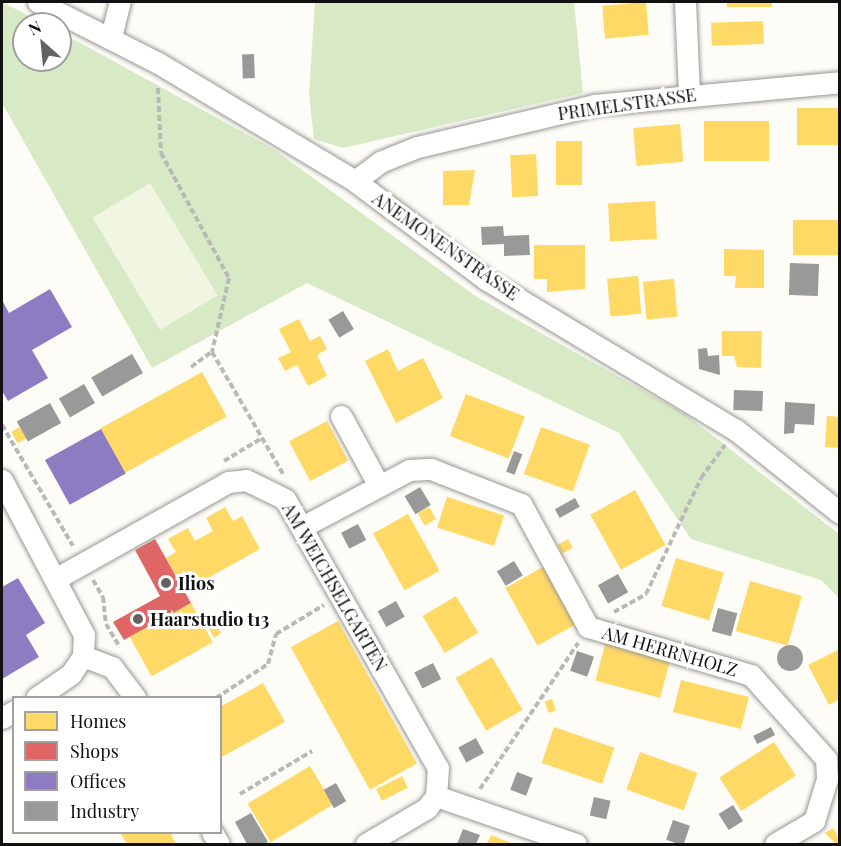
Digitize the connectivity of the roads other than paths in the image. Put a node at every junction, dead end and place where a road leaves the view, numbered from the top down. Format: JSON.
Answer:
{"nodes":[{"id":1,"x":38,"y":2,"type":"edge"},
{"id":2,"x":120,"y":2,"type":"edge"},
{"id":3,"x":685,"y":2,"type":"edge"},
{"id":4,"x":111,"y":37,"type":"junction"},
{"id":5,"x":840,"y":82,"type":"edge"},
{"id":6,"x":689,"y":95,"type":"junction"},
{"id":7,"x":355,"y":181,"type":"junction"},
{"id":8,"x":341,"y":416,"type":"dead end"},
{"id":9,"x":2,"y":480,"type":"edge"},
{"id":10,"x":378,"y":484,"type":"junction"},
{"id":11,"x":840,"y":513,"type":"edge"},
{"id":12,"x":302,"y":527,"type":"junction"},
{"id":13,"x":57,"y":578,"type":"junction"},
{"id":14,"x":83,"y":656,"type":"junction"},
{"id":15,"x":39,"y":696,"type":"edge"},
{"id":16,"x":134,"y":696,"type":"edge"},
{"id":17,"x":833,"y":757,"type":"edge"},
{"id":18,"x":436,"y":796,"type":"junction"},
{"id":19,"x":366,"y":844,"type":"edge"},
{"id":20,"x":576,"y":844,"type":"edge"},
{"id":21,"x":775,"y":844,"type":"edge"}],
"edges":[{"from":1,"to":4,"type":"street","name":"ANEMONENSTRASSE"},
{"from":2,"to":4,"type":"street"},
{"from":3,"to":6,"type":"street"},
{"from":4,"to":7,"type":"street","name":"ANEMONENSTRASSE"},
{"from":5,"to":6,"type":"street","name":"PRIMELSTRASSE"},
{"from":6,"to":7,"type":"street","name":"PRIMELSTRASSE"},
{"from":7,"to":11,"type":"street","name":"ANEMONENSTRASSE"},
{"from":8,"to":10,"type":"street"},
{"from":9,"to":13,"type":"street"},
{"from":10,"to":12,"type":"street","name":"AM HERRNHOLZ"},
{"from":10,"to":17,"type":"street","name":"AM HERRNHOLZ"},
{"from":12,"to":13,"type":"street","name":"AM WEICHSELGARTEN"},
{"from":12,"to":18,"type":"street","name":"AM WEICHSELGARTEN"},
{"from":13,"to":14,"type":"street"},
{"from":14,"to":15,"type":"street"},
{"from":14,"to":16,"type":"street"},
{"from":17,"to":21,"type":"street","name":"AM HERRNHOLZ"},
{"from":18,"to":19,"type":"street"},
{"from":18,"to":20,"type":"street"}]}
